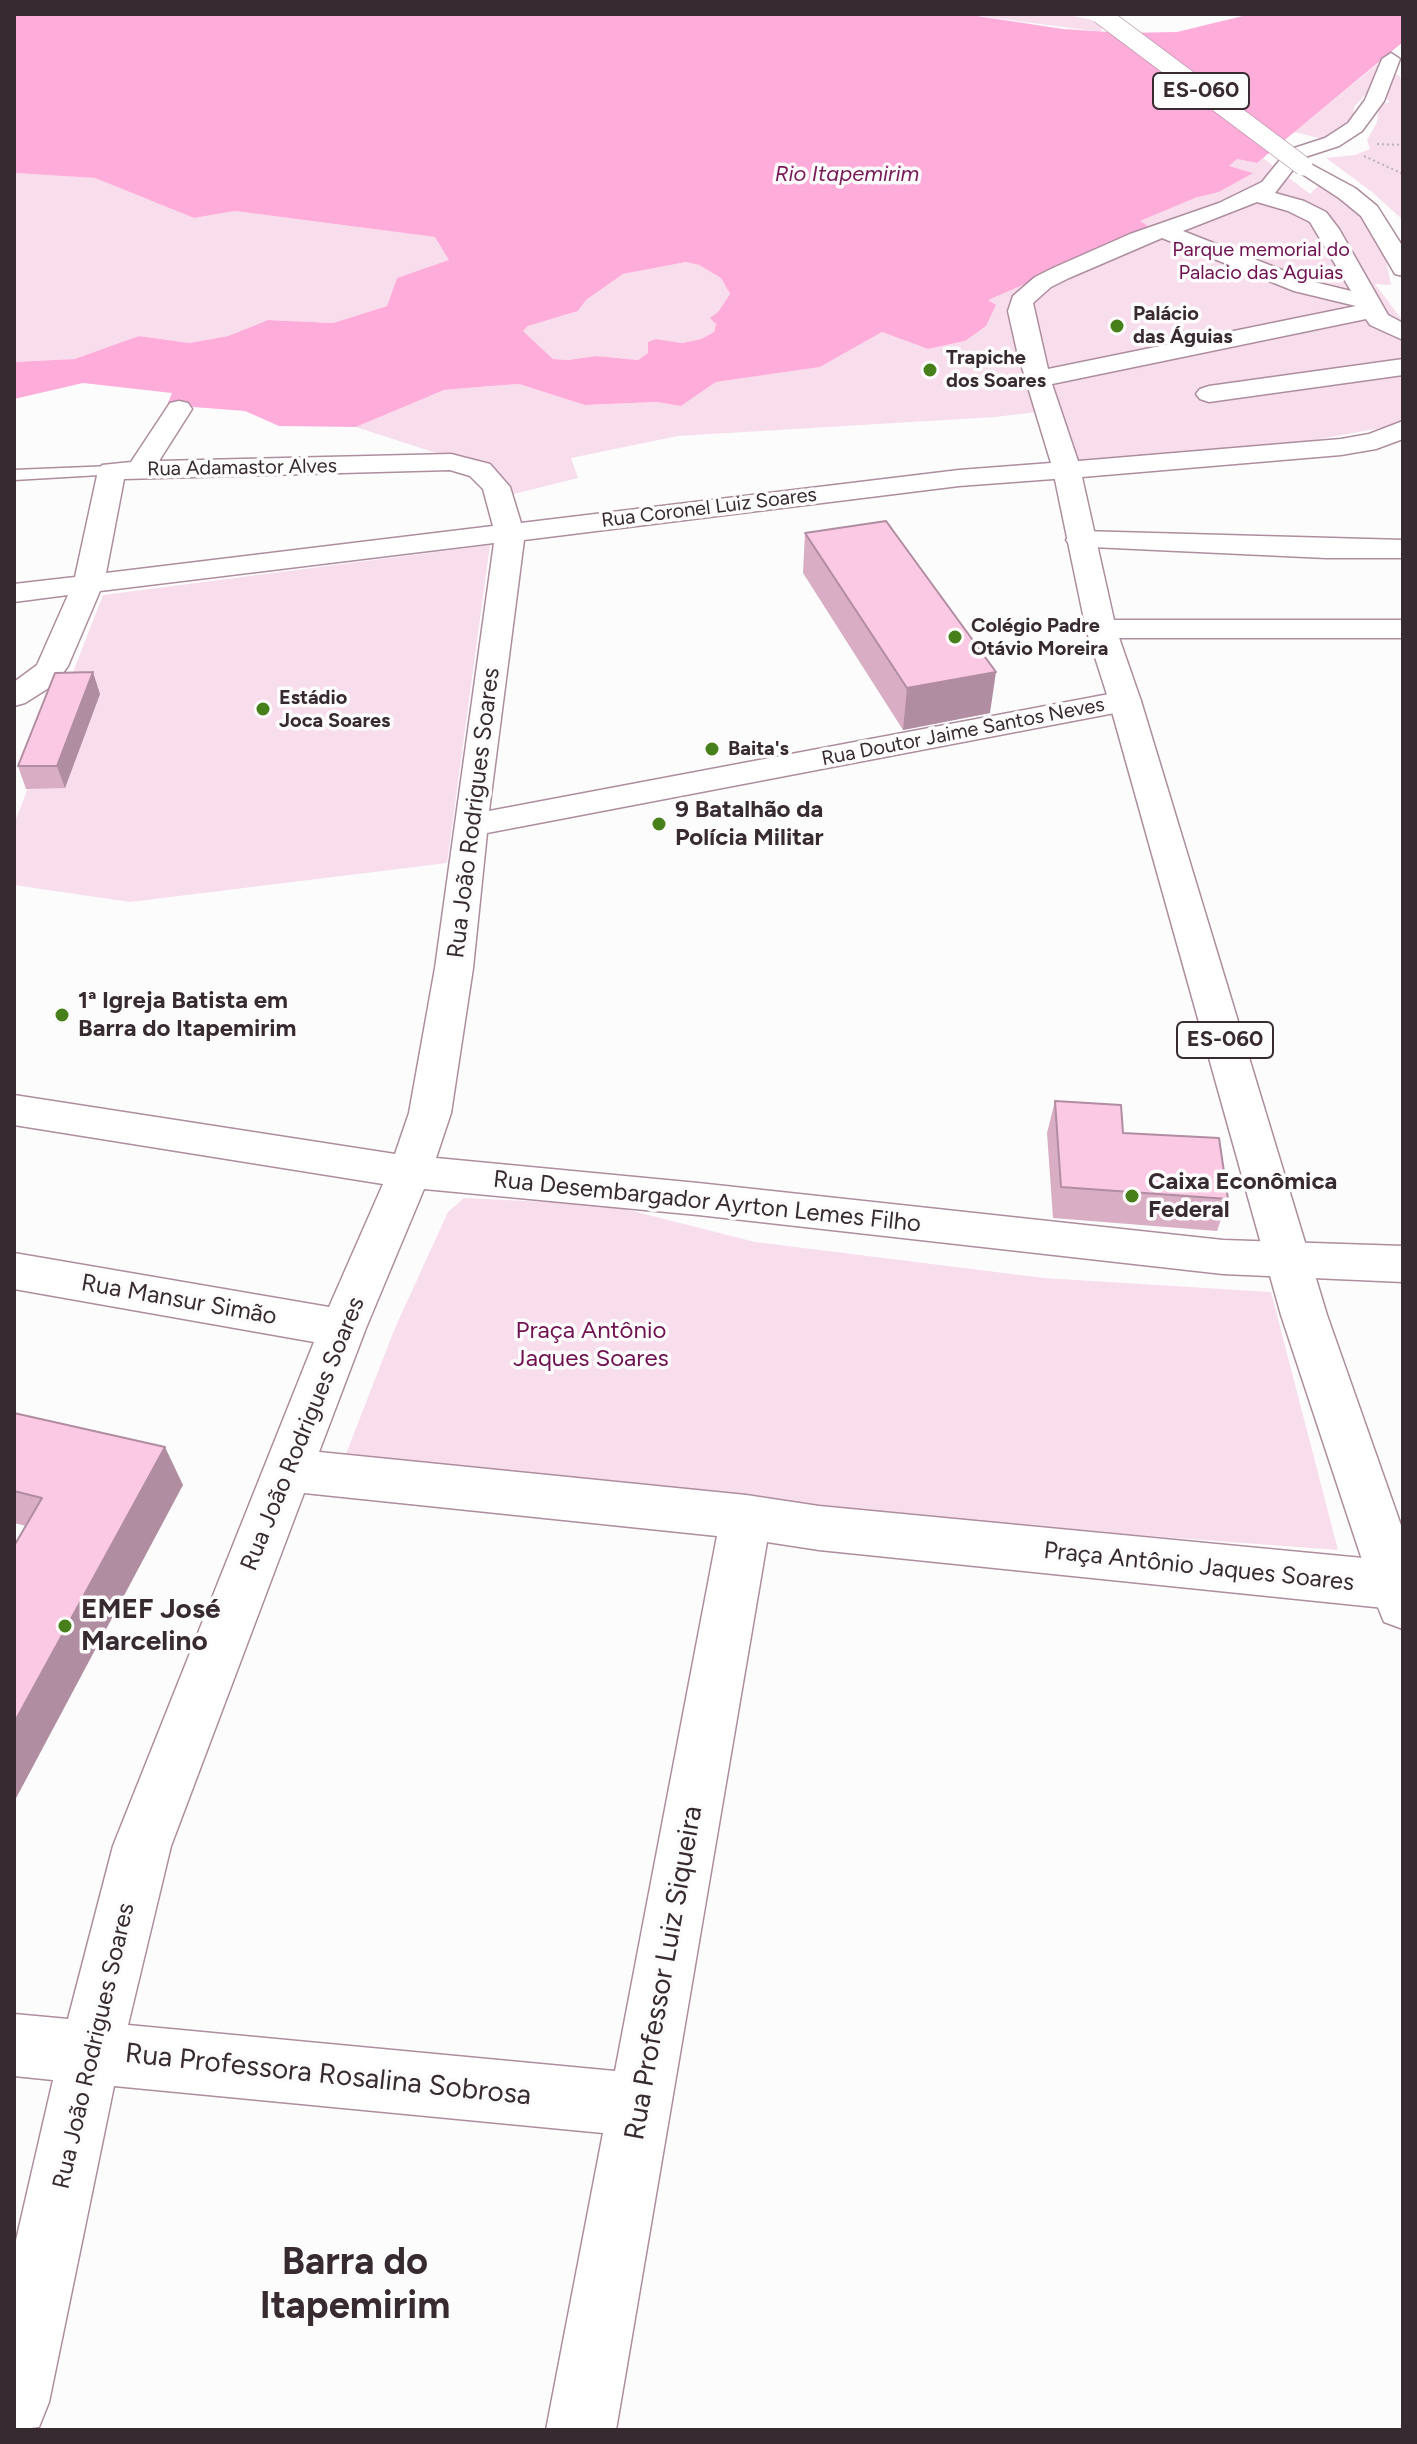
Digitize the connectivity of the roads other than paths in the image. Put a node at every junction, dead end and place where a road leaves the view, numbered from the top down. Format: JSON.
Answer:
{"nodes":[{"id":1,"x":1100,"y":14,"type":"edge"},
{"id":2,"x":1391,"y":59,"type":"dead end"},
{"id":3,"x":1258,"y":195,"type":"junction"},
{"id":4,"x":1162,"y":230,"type":"junction"},
{"id":5,"x":1403,"y":269,"type":"edge"},
{"id":6,"x":1370,"y":306,"type":"junction"},
{"id":7,"x":1403,"y":333,"type":"edge"},
{"id":8,"x":1403,"y":367,"type":"edge"},
{"id":9,"x":1038,"y":379,"type":"junction"},
{"id":10,"x":1209,"y":394,"type":"dead end"},
{"id":11,"x":179,"y":409,"type":"dead end"},
{"id":12,"x":1403,"y":429,"type":"edge"},
{"id":13,"x":470,"y":466,"type":"joint"},
{"id":14,"x":126,"y":470,"type":"junction"},
{"id":15,"x":1067,"y":470,"type":"junction"},
{"id":16,"x":14,"y":475,"type":"edge"},
{"id":17,"x":510,"y":533,"type":"junction"},
{"id":18,"x":1081,"y":540,"type":"junction"},
{"id":19,"x":1403,"y":549,"type":"edge"},
{"id":20,"x":89,"y":583,"type":"junction"},
{"id":21,"x":14,"y":593,"type":"edge"},
{"id":22,"x":1101,"y":629,"type":"junction"},
{"id":23,"x":1403,"y":629,"type":"edge"},
{"id":24,"x":14,"y":696,"type":"edge"},
{"id":25,"x":1125,"y":701,"type":"junction"},
{"id":26,"x":470,"y":825,"type":"junction"},
{"id":27,"x":14,"y":1110,"type":"edge"},
{"id":28,"x":410,"y":1172,"type":"junction"},
{"id":29,"x":1290,"y":1261,"type":"junction"},
{"id":30,"x":1403,"y":1264,"type":"edge"},
{"id":31,"x":14,"y":1271,"type":"edge"},
{"id":32,"x":343,"y":1328,"type":"junction"},
{"id":33,"x":288,"y":1470,"type":"junction"},
{"id":34,"x":746,"y":1517,"type":"junction"},
{"id":35,"x":1399,"y":1595,"type":"edge"},
{"id":36,"x":14,"y":2045,"type":"edge"},
{"id":37,"x":90,"y":2052,"type":"junction"},
{"id":38,"x":641,"y":2105,"type":"junction"},
{"id":39,"x":14,"y":2402,"type":"edge"},
{"id":40,"x":581,"y":2430,"type":"edge"}],
"edges":[{"from":1,"to":5,"type":"street","number":"ES-060","bridge":true},
{"from":2,"to":3,"type":"street"},
{"from":3,"to":4,"type":"street"},
{"from":3,"to":6,"type":"street"},
{"from":4,"to":6,"type":"street"},
{"from":4,"to":9,"type":"street"},
{"from":6,"to":7,"type":"street"},
{"from":6,"to":9,"type":"street"},
{"from":8,"to":10,"type":"street"},
{"from":9,"to":15,"type":"street"},
{"from":11,"to":14,"type":"street"},
{"from":12,"to":15,"type":"street","name":"Rua Coronel Luiz Soares"},
{"from":13,"to":14,"type":"street","name":"Rua Adamastor Alves"},
{"from":13,"to":17,"type":"street","name":"Rua João Rodrigues Soares"},
{"from":14,"to":16,"type":"lane","name":"Rua Adamastor Alves"},
{"from":14,"to":20,"type":"street"},
{"from":15,"to":17,"type":"street","name":"Rua Coronel Luiz Soares"},
{"from":15,"to":18,"type":"street","number":"ES-060"},
{"from":17,"to":20,"type":"street","name":"Rua Coronel Luiz Soares"},
{"from":17,"to":26,"type":"street","name":"Rua João Rodrigues Soares"},
{"from":18,"to":19,"type":"street"},
{"from":18,"to":22,"type":"street","number":"ES-060"},
{"from":20,"to":21,"type":"street","name":"Rua Coronel Luiz Soares"},
{"from":20,"to":24,"type":"street"},
{"from":22,"to":23,"type":"street"},
{"from":22,"to":25,"type":"street","number":"ES-060"},
{"from":25,"to":26,"type":"street","name":"Rua Doutor Jaime Santos Neves"},
{"from":25,"to":29,"type":"street","number":"ES-060"},
{"from":26,"to":28,"type":"street","name":"Rua João Rodrigues Soares"},
{"from":27,"to":28,"type":"street","name":"Rua Desembargador Ayrton Lemes Filho"},
{"from":28,"to":29,"type":"street","name":"Rua Desembargador Ayrton Lemes Filho"},
{"from":28,"to":32,"type":"street","name":"Rua João Rodrigues Soares"},
{"from":29,"to":30,"type":"street","name":"Rua Desembargador Ayrton Lemes Filho"},
{"from":29,"to":35,"type":"street","number":"ES-060"},
{"from":31,"to":32,"type":"street","name":"Rua Mansur Simão"},
{"from":32,"to":33,"type":"street","name":"Rua João Rodrigues Soares"},
{"from":33,"to":34,"type":"street","name":"Praça Antônio Jaques Soares"},
{"from":33,"to":37,"type":"street","name":"Rua João Rodrigues Soares"},
{"from":34,"to":35,"type":"street","name":"Praça Antônio Jaques Soares"},
{"from":34,"to":38,"type":"street","name":"Rua Professor Luiz Siqueira"},
{"from":36,"to":37,"type":"street","name":"Rua Professora Rosalina Sobrosa"},
{"from":37,"to":38,"type":"street","name":"Rua Professora Rosalina Sobrosa"},
{"from":37,"to":39,"type":"street","name":"Rua João Rodrigues Soares"},
{"from":38,"to":40,"type":"street","name":"Rua Professor Luiz Siqueira"}]}
